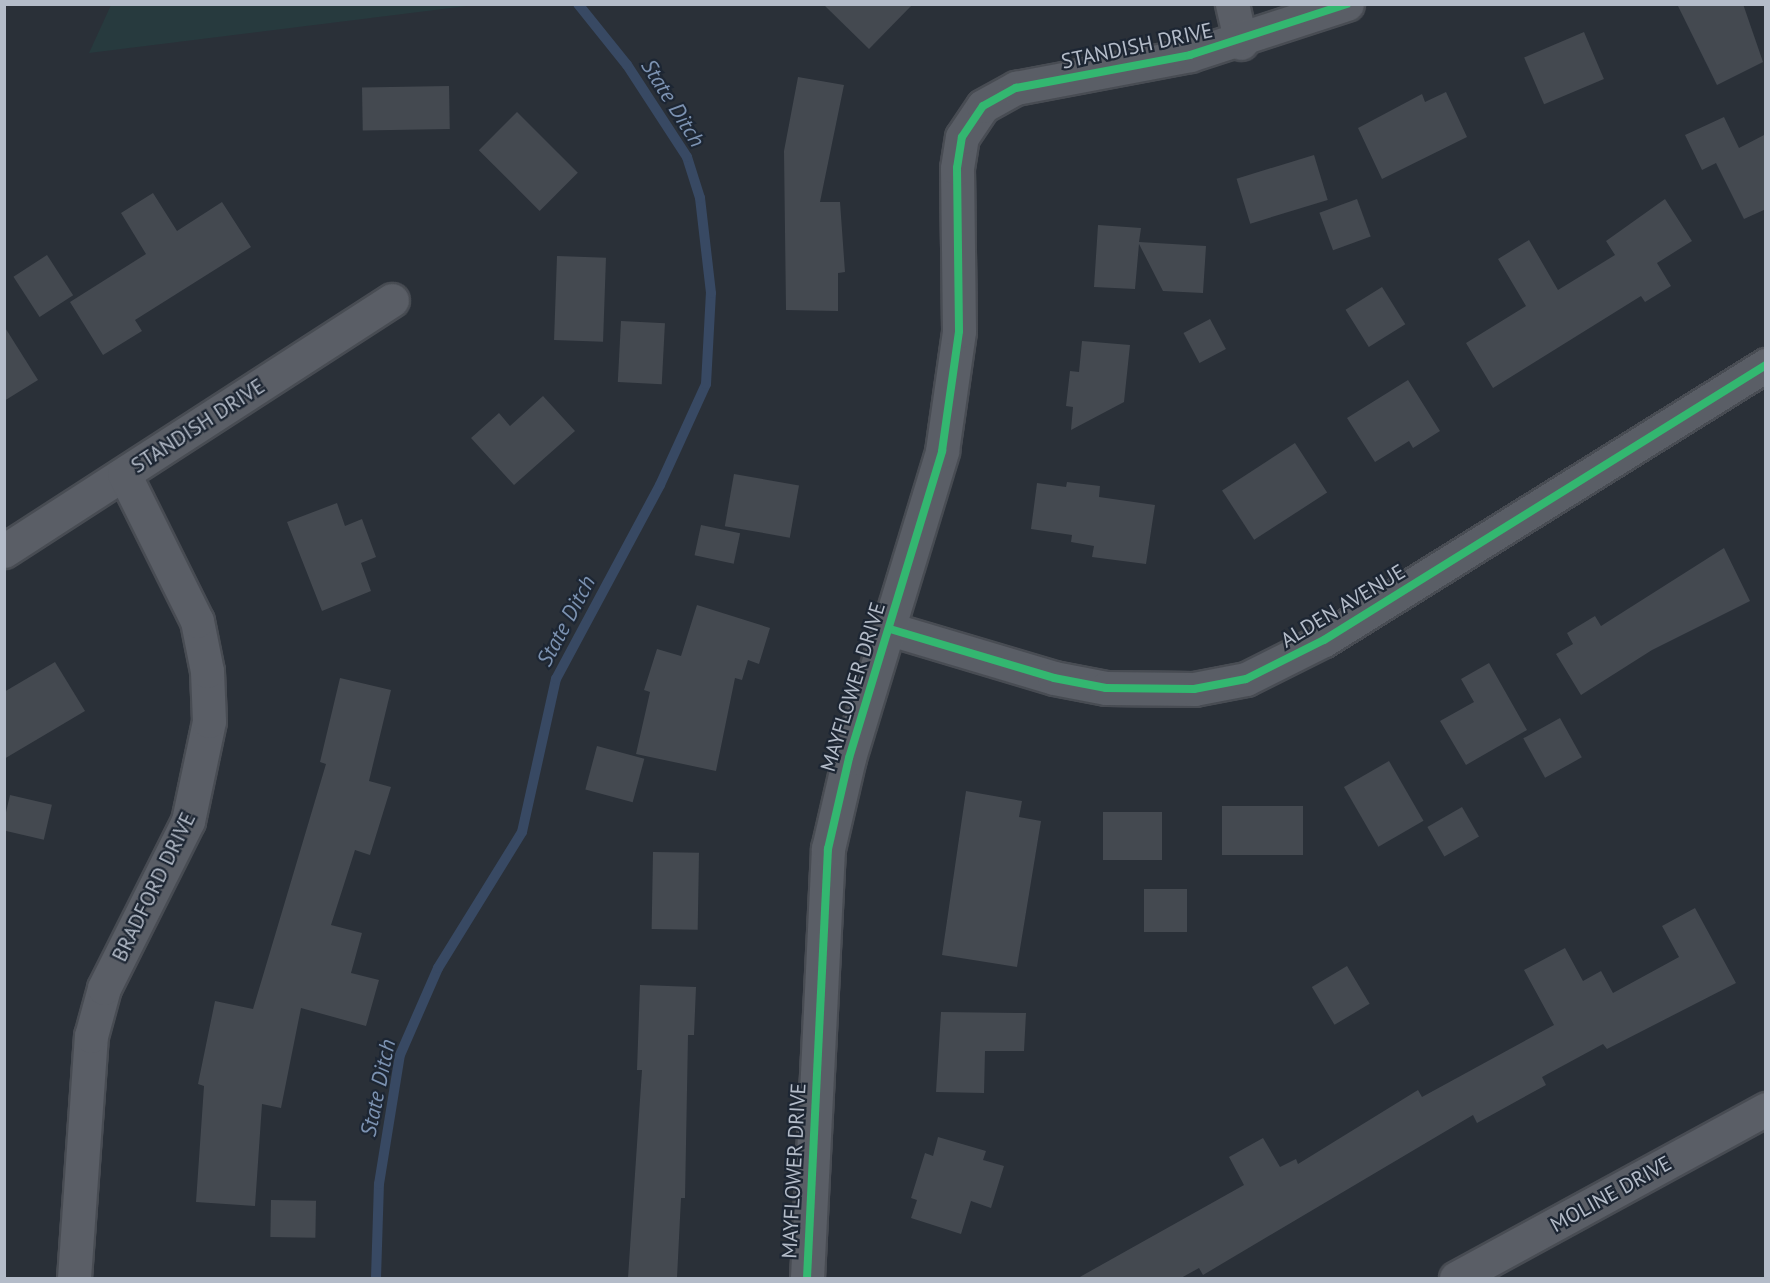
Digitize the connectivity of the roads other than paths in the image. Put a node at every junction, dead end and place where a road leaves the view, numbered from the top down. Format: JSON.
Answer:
{"nodes":[{"id":1,"x":1232,"y":4,"type":"edge"},
{"id":2,"x":1347,"y":4,"type":"edge"},
{"id":3,"x":1241,"y":43,"type":"junction"},
{"id":4,"x":975,"y":117,"type":"joint"},
{"id":5,"x":392,"y":300,"type":"dead end"},
{"id":6,"x":1766,"y":365,"type":"edge"},
{"id":7,"x":124,"y":474,"type":"junction"},
{"id":8,"x":4,"y":551,"type":"edge"},
{"id":9,"x":890,"y":628,"type":"junction"},
{"id":10,"x":1766,"y":1109,"type":"edge"},
{"id":11,"x":74,"y":1278,"type":"edge"},
{"id":12,"x":807,"y":1278,"type":"edge"},
{"id":13,"x":1456,"y":1278,"type":"edge"}],
"edges":[{"from":1,"to":3,"type":"street"},
{"from":2,"to":3,"type":"street","name":"STANDISH DRIVE"},
{"from":3,"to":4,"type":"street","name":"STANDISH DRIVE"},
{"from":4,"to":9,"type":"street","name":"MAYFLOWER DRIVE"},
{"from":5,"to":7,"type":"street","name":"STANDISH DRIVE"},
{"from":6,"to":9,"type":"street","name":"ALDEN AVENUE"},
{"from":7,"to":8,"type":"street","name":"STANDISH DRIVE"},
{"from":7,"to":11,"type":"street","name":"BRADFORD DRIVE"},
{"from":9,"to":12,"type":"street","name":"MAYFLOWER DRIVE"},
{"from":10,"to":13,"type":"street","name":"MOLINE DRIVE"}]}
